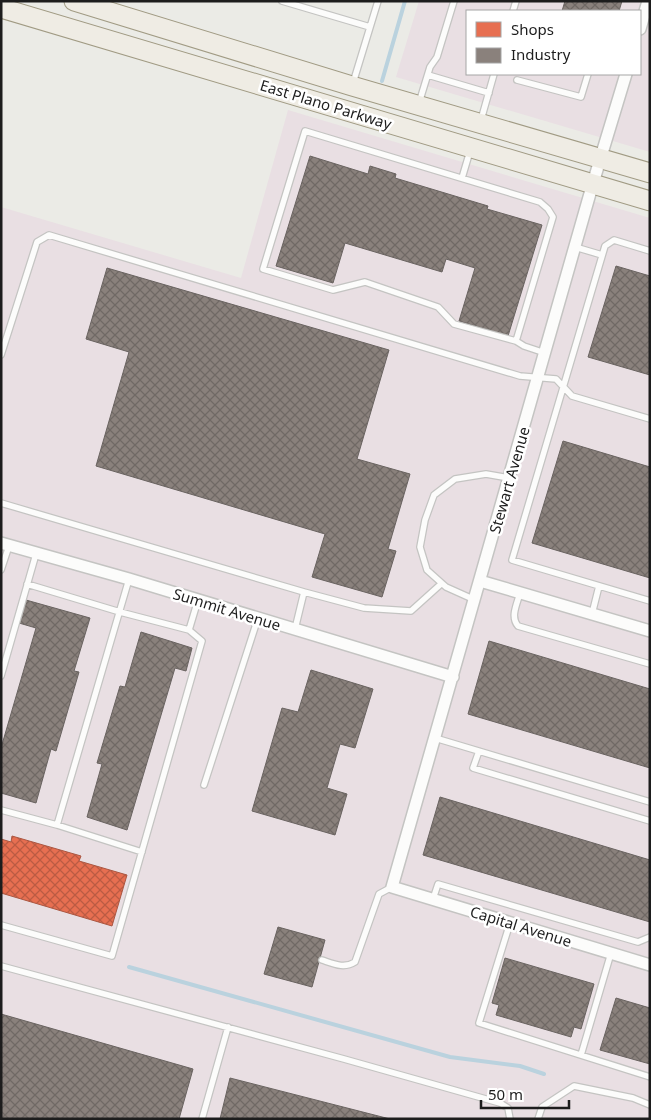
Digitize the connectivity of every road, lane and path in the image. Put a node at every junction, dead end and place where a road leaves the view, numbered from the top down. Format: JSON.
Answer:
{"nodes":[{"id":1,"x":74,"y":1,"type":"edge"},
{"id":2,"x":282,"y":1,"type":"edge"},
{"id":3,"x":378,"y":1,"type":"edge"},
{"id":4,"x":454,"y":1,"type":"edge"},
{"id":5,"x":648,"y":7,"type":"edge"},
{"id":6,"x":1,"y":8,"type":"edge"},
{"id":7,"x":641,"y":25,"type":"edge"},
{"id":8,"x":370,"y":28,"type":"junction"},
{"id":9,"x":428,"y":75,"type":"junction"},
{"id":10,"x":494,"y":75,"type":"edge"},
{"id":11,"x":588,"y":75,"type":"edge"},
{"id":12,"x":626,"y":75,"type":"edge"},
{"id":13,"x":517,"y":80,"type":"dead end"},
{"id":14,"x":352,"y":86,"type":"junction"},
{"id":15,"x":489,"y":93,"type":"junction"},
{"id":16,"x":418,"y":105,"type":"junction"},
{"id":17,"x":345,"y":109,"type":"junction"},
{"id":18,"x":480,"y":123,"type":"junction"},
{"id":19,"x":411,"y":129,"type":"junction"},
{"id":20,"x":472,"y":148,"type":"junction"},
{"id":21,"x":600,"y":159,"type":"junction"},
{"id":22,"x":650,"y":173,"type":"edge"},
{"id":23,"x":462,"y":178,"type":"junction"},
{"id":24,"x":593,"y":183,"type":"junction"},
{"id":25,"x":650,"y":201,"type":"edge"},
{"id":26,"x":575,"y":247,"type":"junction"},
{"id":27,"x":650,"y":251,"type":"edge"},
{"id":28,"x":602,"y":255,"type":"junction"},
{"id":29,"x":516,"y":341,"type":"junction"},
{"id":30,"x":545,"y":353,"type":"junction"},
{"id":31,"x":1,"y":355,"type":"edge"},
{"id":32,"x":538,"y":378,"type":"junction"},
{"id":33,"x":563,"y":387,"type":"junction"},
{"id":34,"x":650,"y":419,"type":"edge"},
{"id":35,"x":509,"y":478,"type":"junction"},
{"id":36,"x":1,"y":503,"type":"edge"},
{"id":37,"x":5,"y":544,"type":"edge"},
{"id":38,"x":36,"y":554,"type":"junction"},
{"id":39,"x":1,"y":570,"type":"edge"},
{"id":40,"x":129,"y":579,"type":"junction"},
{"id":41,"x":480,"y":581,"type":"junction"},
{"id":42,"x":27,"y":584,"type":"junction"},
{"id":43,"x":442,"y":584,"type":"junction"},
{"id":44,"x":599,"y":586,"type":"junction"},
{"id":45,"x":304,"y":592,"type":"junction"},
{"id":46,"x":520,"y":593,"type":"junction"},
{"id":47,"x":198,"y":600,"type":"junction"},
{"id":48,"x":475,"y":600,"type":"junction"},
{"id":49,"x":650,"y":601,"type":"edge"},
{"id":50,"x":120,"y":612,"type":"junction"},
{"id":51,"x":592,"y":614,"type":"junction"},
{"id":52,"x":258,"y":618,"type":"junction"},
{"id":53,"x":295,"y":629,"type":"junction"},
{"id":54,"x":189,"y":630,"type":"junction"},
{"id":55,"x":650,"y":631,"type":"edge"},
{"id":56,"x":650,"y":664,"type":"edge"},
{"id":57,"x":1,"y":676,"type":"edge"},
{"id":58,"x":453,"y":677,"type":"junction"},
{"id":59,"x":435,"y":738,"type":"junction"},
{"id":60,"x":479,"y":751,"type":"junction"},
{"id":61,"x":204,"y":785,"type":"dead end"},
{"id":62,"x":650,"y":802,"type":"edge"},
{"id":63,"x":1,"y":810,"type":"edge"},
{"id":64,"x":650,"y":821,"type":"edge"},
{"id":65,"x":58,"y":825,"type":"junction"},
{"id":66,"x":142,"y":852,"type":"junction"},
{"id":67,"x":392,"y":887,"type":"junction"},
{"id":68,"x":433,"y":899,"type":"junction"},
{"id":69,"x":510,"y":922,"type":"junction"},
{"id":70,"x":1,"y":925,"type":"edge"},
{"id":71,"x":650,"y":937,"type":"edge"},
{"id":72,"x":611,"y":953,"type":"junction"},
{"id":73,"x":322,"y":960,"type":"dead end"},
{"id":74,"x":650,"y":965,"type":"edge"},
{"id":75,"x":1,"y":966,"type":"edge"},
{"id":76,"x":228,"y":1027,"type":"junction"},
{"id":77,"x":581,"y":1055,"type":"junction"},
{"id":78,"x":650,"y":1076,"type":"edge"},
{"id":79,"x":650,"y":1105,"type":"edge"},
{"id":80,"x":202,"y":1119,"type":"edge"},
{"id":81,"x":510,"y":1119,"type":"edge"},
{"id":82,"x":538,"y":1119,"type":"edge"}],
"edges":[{"from":1,"to":14,"type":"main road","name":"East Plano Parkway"},
{"from":2,"to":8,"type":"lane"},
{"from":3,"to":8,"type":"lane"},
{"from":4,"to":9,"type":"lane"},
{"from":5,"to":7,"type":"street"},
{"from":6,"to":17,"type":"main road","name":"East Plano Parkway"},
{"from":8,"to":14,"type":"lane"},
{"from":9,"to":15,"type":"lane"},
{"from":9,"to":16,"type":"lane"},
{"from":10,"to":15,"type":"lane"},
{"from":11,"to":13,"type":"lane"},
{"from":12,"to":21,"type":"street","name":"Stewart Avenue"},
{"from":14,"to":16,"type":"main road","name":"East Plano Parkway"},
{"from":14,"to":17,"type":"main road"},
{"from":15,"to":18,"type":"lane"},
{"from":16,"to":18,"type":"main road","name":"East Plano Parkway"},
{"from":16,"to":19,"type":"main road"},
{"from":17,"to":19,"type":"main road","name":"East Plano Parkway"},
{"from":18,"to":20,"type":"main road"},
{"from":18,"to":21,"type":"main road","name":"East Plano Parkway"},
{"from":19,"to":20,"type":"main road","name":"East Plano Parkway"},
{"from":20,"to":23,"type":"lane"},
{"from":20,"to":24,"type":"main road","name":"East Plano Parkway"},
{"from":21,"to":22,"type":"main road","name":"East Plano Parkway"},
{"from":21,"to":24,"type":"street","name":"Stewart Avenue"},
{"from":23,"to":29,"type":"lane"},
{"from":23,"to":29,"type":"lane"},
{"from":24,"to":25,"type":"main road","name":"East Plano Parkway"},
{"from":24,"to":26,"type":"street","name":"Stewart Avenue"},
{"from":26,"to":28,"type":"lane"},
{"from":26,"to":30,"type":"street","name":"Stewart Avenue"},
{"from":27,"to":28,"type":"lane"},
{"from":28,"to":33,"type":"lane"},
{"from":29,"to":30,"type":"lane"},
{"from":30,"to":32,"type":"street","name":"Stewart Avenue"},
{"from":31,"to":32,"type":"lane"},
{"from":32,"to":33,"type":"lane"},
{"from":32,"to":35,"type":"street","name":"Stewart Avenue"},
{"from":33,"to":34,"type":"lane"},
{"from":33,"to":44,"type":"lane"},
{"from":35,"to":41,"type":"street","name":"Stewart Avenue"},
{"from":35,"to":43,"type":"lane"},
{"from":36,"to":45,"type":"lane"},
{"from":37,"to":38,"type":"street","name":"Summit Avenue"},
{"from":37,"to":39,"type":"lane"},
{"from":38,"to":40,"type":"street","name":"Summit Avenue"},
{"from":38,"to":42,"type":"lane"},
{"from":40,"to":47,"type":"street","name":"Summit Avenue"},
{"from":40,"to":50,"type":"lane"},
{"from":41,"to":46,"type":"street"},
{"from":41,"to":48,"type":"street","name":"Stewart Avenue"},
{"from":42,"to":50,"type":"lane"},
{"from":42,"to":57,"type":"lane"},
{"from":43,"to":45,"type":"lane"},
{"from":43,"to":48,"type":"lane"},
{"from":44,"to":49,"type":"lane"},
{"from":44,"to":51,"type":"lane"},
{"from":45,"to":53,"type":"lane"},
{"from":46,"to":51,"type":"street"},
{"from":46,"to":56,"type":"lane"},
{"from":47,"to":52,"type":"street","name":"Summit Avenue"},
{"from":47,"to":54,"type":"lane"},
{"from":48,"to":58,"type":"street","name":"Stewart Avenue"},
{"from":50,"to":54,"type":"lane"},
{"from":50,"to":65,"type":"lane"},
{"from":51,"to":55,"type":"street"},
{"from":52,"to":53,"type":"street","name":"Summit Avenue"},
{"from":52,"to":61,"type":"lane"},
{"from":53,"to":58,"type":"street","name":"Summit Avenue"},
{"from":54,"to":66,"type":"lane"},
{"from":58,"to":59,"type":"street","name":"Stewart Avenue"},
{"from":59,"to":60,"type":"lane"},
{"from":59,"to":67,"type":"street","name":"Stewart Avenue"},
{"from":60,"to":62,"type":"lane"},
{"from":60,"to":64,"type":"lane"},
{"from":63,"to":65,"type":"lane"},
{"from":65,"to":66,"type":"lane"},
{"from":66,"to":70,"type":"lane"},
{"from":67,"to":68,"type":"street","name":"Capital Avenue"},
{"from":67,"to":73,"type":"lane"},
{"from":68,"to":69,"type":"street","name":"Capital Avenue"},
{"from":68,"to":71,"type":"lane"},
{"from":69,"to":72,"type":"street","name":"Capital Avenue"},
{"from":69,"to":77,"type":"lane"},
{"from":72,"to":74,"type":"street","name":"Capital Avenue"},
{"from":72,"to":77,"type":"lane"},
{"from":75,"to":76,"type":"lane"},
{"from":76,"to":80,"type":"lane"},
{"from":76,"to":81,"type":"lane"},
{"from":77,"to":78,"type":"lane"},
{"from":79,"to":82,"type":"lane"}]}
